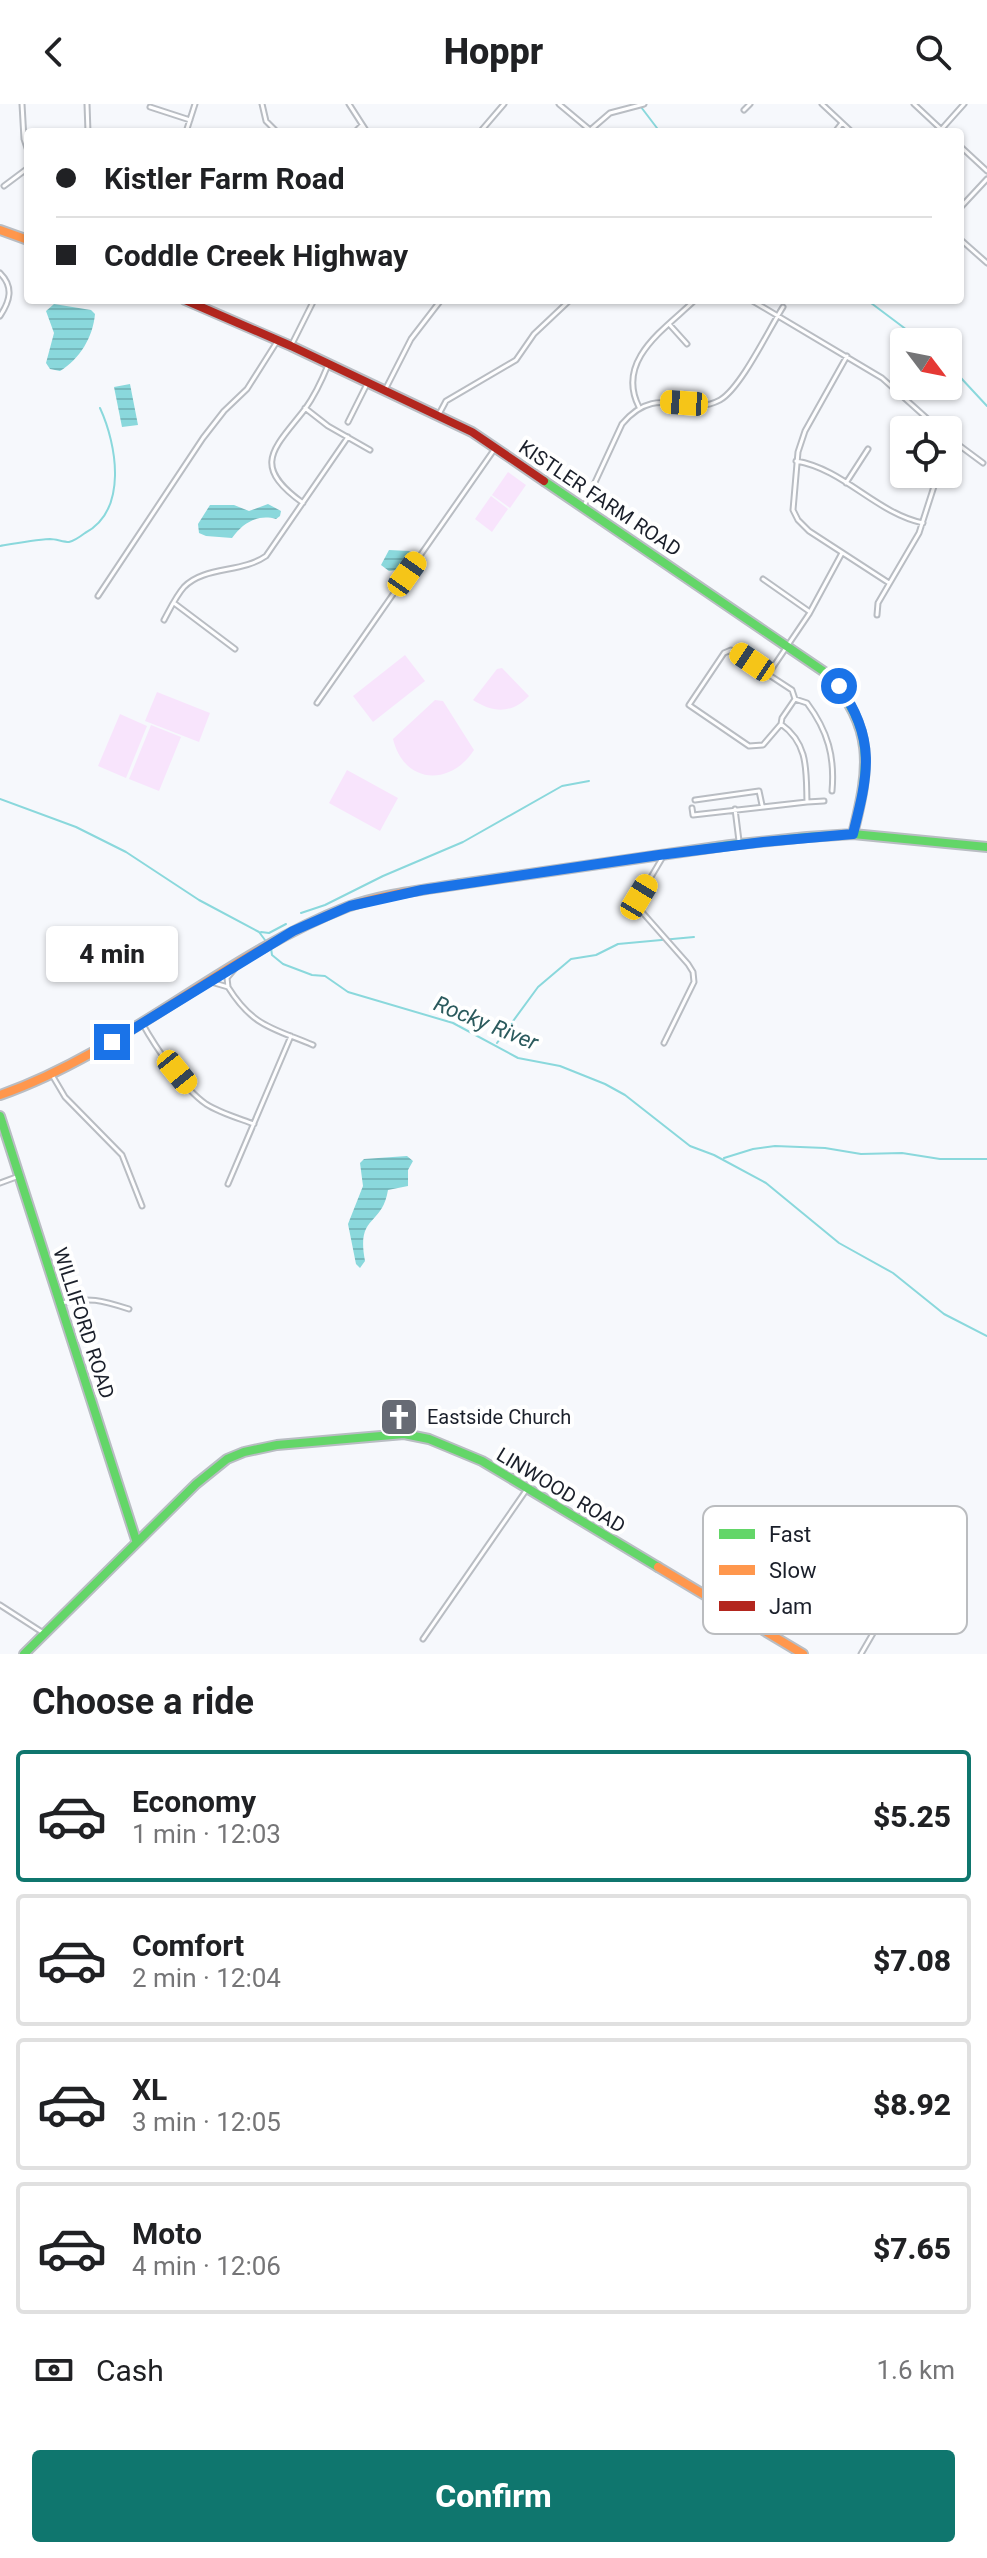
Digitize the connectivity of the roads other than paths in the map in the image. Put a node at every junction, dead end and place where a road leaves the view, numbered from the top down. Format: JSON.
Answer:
{"nodes":[{"id":1,"x":22,"y":104,"type":"edge"},
{"id":2,"x":87,"y":104,"type":"edge"},
{"id":3,"x":195,"y":104,"type":"edge"},
{"id":4,"x":262,"y":104,"type":"edge"},
{"id":5,"x":349,"y":104,"type":"edge"},
{"id":6,"x":504,"y":104,"type":"edge"},
{"id":7,"x":559,"y":104,"type":"edge"},
{"id":8,"x":644,"y":104,"type":"edge"},
{"id":9,"x":750,"y":104,"type":"edge"},
{"id":10,"x":822,"y":104,"type":"edge"},
{"id":11,"x":914,"y":104,"type":"edge"},
{"id":12,"x":964,"y":104,"type":"edge"},
{"id":13,"x":150,"y":107,"type":"dead end"},
{"id":14,"x":744,"y":110,"type":"dead end"},
{"id":15,"x":190,"y":120,"type":"junction"},
{"id":16,"x":842,"y":123,"type":"junction"},
{"id":17,"x":362,"y":125,"type":"junction"},
{"id":18,"x":88,"y":128,"type":"edge"},
{"id":19,"x":187,"y":128,"type":"edge"},
{"id":20,"x":273,"y":128,"type":"edge"},
{"id":21,"x":359,"y":128,"type":"edge"},
{"id":22,"x":364,"y":128,"type":"edge"},
{"id":23,"x":483,"y":128,"type":"edge"},
{"id":24,"x":586,"y":128,"type":"edge"},
{"id":25,"x":592,"y":128,"type":"edge"},
{"id":26,"x":838,"y":128,"type":"edge"},
{"id":27,"x":848,"y":128,"type":"edge"},
{"id":28,"x":939,"y":128,"type":"edge"},
{"id":29,"x":944,"y":128,"type":"edge"},
{"id":30,"x":24,"y":133,"type":"edge"},
{"id":31,"x":964,"y":150,"type":"edge"},
{"id":32,"x":24,"y":171,"type":"edge"},
{"id":33,"x":987,"y":171,"type":"edge"},
{"id":34,"x":987,"y":179,"type":"edge"},
{"id":35,"x":4,"y":186,"type":"dead end"},
{"id":36,"x":964,"y":204,"type":"edge"},
{"id":37,"x":0,"y":230,"type":"edge"},
{"id":38,"x":24,"y":239,"type":"edge"},
{"id":39,"x":964,"y":243,"type":"edge"},
{"id":40,"x":987,"y":263,"type":"edge"},
{"id":41,"x":0,"y":273,"type":"edge"},
{"id":42,"x":194,"y":304,"type":"edge"},
{"id":43,"x":312,"y":304,"type":"edge"},
{"id":44,"x":438,"y":304,"type":"edge"},
{"id":45,"x":566,"y":304,"type":"edge"},
{"id":46,"x":691,"y":304,"type":"edge"},
{"id":47,"x":758,"y":304,"type":"edge"},
{"id":48,"x":783,"y":307,"type":"dead end"},
{"id":49,"x":0,"y":316,"type":"edge"},
{"id":50,"x":777,"y":316,"type":"junction"},
{"id":51,"x":669,"y":324,"type":"junction"},
{"id":52,"x":278,"y":340,"type":"junction"},
{"id":53,"x":687,"y":344,"type":"dead end"},
{"id":54,"x":291,"y":346,"type":"junction"},
{"id":55,"x":847,"y":356,"type":"junction"},
{"id":56,"x":329,"y":364,"type":"junction"},
{"id":57,"x":368,"y":382,"type":"junction"},
{"id":58,"x":385,"y":390,"type":"junction"},
{"id":59,"x":639,"y":407,"type":"junction"},
{"id":60,"x":305,"y":408,"type":"junction"},
{"id":61,"x":438,"y":416,"type":"junction"},
{"id":62,"x":924,"y":416,"type":"edge"},
{"id":63,"x":348,"y":422,"type":"dead end"},
{"id":64,"x":348,"y":437,"type":"junction"},
{"id":65,"x":496,"y":446,"type":"junction"},
{"id":66,"x":962,"y":448,"type":"edge"},
{"id":67,"x":868,"y":449,"type":"dead end"},
{"id":68,"x":370,"y":450,"type":"dead end"},
{"id":69,"x":796,"y":461,"type":"junction"},
{"id":70,"x":983,"y":463,"type":"dead end"},
{"id":71,"x":846,"y":483,"type":"junction"},
{"id":72,"x":934,"y":488,"type":"edge"},
{"id":73,"x":303,"y":503,"type":"junction"},
{"id":74,"x":584,"y":506,"type":"junction"},
{"id":75,"x":923,"y":523,"type":"junction"},
{"id":76,"x":842,"y":553,"type":"junction"},
{"id":77,"x":763,"y":579,"type":"dead end"},
{"id":78,"x":889,"y":583,"type":"junction"},
{"id":79,"x":98,"y":596,"type":"dead end"},
{"id":80,"x":174,"y":603,"type":"junction"},
{"id":81,"x":810,"y":612,"type":"junction"},
{"id":82,"x":877,"y":615,"type":"dead end"},
{"id":83,"x":164,"y":620,"type":"dead end"},
{"id":84,"x":787,"y":646,"type":"junction"},
{"id":85,"x":235,"y":649,"type":"dead end"},
{"id":86,"x":768,"y":674,"type":"junction"},
{"id":87,"x":795,"y":699,"type":"junction"},
{"id":88,"x":317,"y":703,"type":"dead end"},
{"id":89,"x":781,"y":724,"type":"junction"},
{"id":90,"x":832,"y":791,"type":"dead end"},
{"id":91,"x":695,"y":800,"type":"dead end"},
{"id":92,"x":824,"y":801,"type":"dead end"},
{"id":93,"x":807,"y":802,"type":"junction"},
{"id":94,"x":762,"y":805,"type":"junction"},
{"id":95,"x":692,"y":808,"type":"dead end"},
{"id":96,"x":735,"y":809,"type":"junction"},
{"id":97,"x":853,"y":834,"type":"junction"},
{"id":98,"x":740,"y":844,"type":"junction"},
{"id":99,"x":987,"y":847,"type":"edge"},
{"id":100,"x":664,"y":855,"type":"junction"},
{"id":101,"x":239,"y":963,"type":"junction"},
{"id":102,"x":208,"y":982,"type":"junction"},
{"id":103,"x":228,"y":987,"type":"junction"},
{"id":104,"x":142,"y":1023,"type":"junction"},
{"id":105,"x":291,"y":1036,"type":"junction"},
{"id":106,"x":664,"y":1043,"type":"dead end"},
{"id":107,"x":313,"y":1045,"type":"dead end"},
{"id":108,"x":52,"y":1075,"type":"junction"},
{"id":109,"x":0,"y":1095,"type":"edge"},
{"id":110,"x":0,"y":1116,"type":"edge"},
{"id":111,"x":254,"y":1124,"type":"junction"},
{"id":112,"x":19,"y":1176,"type":"junction"},
{"id":113,"x":0,"y":1183,"type":"edge"},
{"id":114,"x":228,"y":1184,"type":"dead end"},
{"id":115,"x":142,"y":1206,"type":"dead end"},
{"id":116,"x":61,"y":1303,"type":"junction"},
{"id":117,"x":129,"y":1309,"type":"dead end"},
{"id":118,"x":527,"y":1489,"type":"junction"},
{"id":119,"x":136,"y":1540,"type":"junction"},
{"id":120,"x":703,"y":1594,"type":"edge"},
{"id":121,"x":0,"y":1605,"type":"edge"},
{"id":122,"x":45,"y":1634,"type":"junction"},
{"id":123,"x":770,"y":1634,"type":"edge"},
{"id":124,"x":873,"y":1634,"type":"edge"},
{"id":125,"x":423,"y":1639,"type":"dead end"},
{"id":126,"x":24,"y":1654,"type":"edge"},
{"id":127,"x":803,"y":1654,"type":"edge"},
{"id":128,"x":861,"y":1654,"type":"edge"}],
"edges":[{"from":1,"to":30,"type":"street"},
{"from":2,"to":18,"type":"street"},
{"from":3,"to":15,"type":"street"},
{"from":4,"to":20,"type":"street"},
{"from":5,"to":17,"type":"street"},
{"from":6,"to":23,"type":"street"},
{"from":7,"to":24,"type":"street"},
{"from":8,"to":25,"type":"street"},
{"from":9,"to":14,"type":"street"},
{"from":10,"to":16,"type":"street"},
{"from":11,"to":28,"type":"street"},
{"from":12,"to":29,"type":"street"},
{"from":13,"to":15,"type":"street"},
{"from":15,"to":19,"type":"street"},
{"from":16,"to":26,"type":"street"},
{"from":16,"to":27,"type":"street"},
{"from":17,"to":21,"type":"street"},
{"from":17,"to":22,"type":"street"},
{"from":31,"to":33,"type":"street"},
{"from":32,"to":35,"type":"street"},
{"from":34,"to":36,"type":"street"},
{"from":37,"to":38,"type":"street"},
{"from":39,"to":40,"type":"street"},
{"from":41,"to":49,"type":"street"},
{"from":42,"to":52,"type":"street","name":"KISTLER FARM ROAD"},
{"from":43,"to":54,"type":"street"},
{"from":44,"to":58,"type":"street"},
{"from":45,"to":61,"type":"street"},
{"from":46,"to":51,"type":"street"},
{"from":47,"to":50,"type":"street"},
{"from":48,"to":50,"type":"street"},
{"from":50,"to":55,"type":"street"},
{"from":50,"to":59,"type":"street"},
{"from":51,"to":53,"type":"street"},
{"from":51,"to":59,"type":"street"},
{"from":52,"to":54,"type":"street","name":"KISTLER FARM ROAD"},
{"from":52,"to":79,"type":"street"},
{"from":54,"to":56,"type":"street","name":"KISTLER FARM ROAD"},
{"from":55,"to":62,"type":"street"},
{"from":55,"to":69,"type":"street"},
{"from":56,"to":57,"type":"street","name":"KISTLER FARM ROAD"},
{"from":56,"to":60,"type":"street"},
{"from":57,"to":58,"type":"street","name":"KISTLER FARM ROAD"},
{"from":57,"to":63,"type":"street"},
{"from":58,"to":61,"type":"street","name":"KISTLER FARM ROAD"},
{"from":59,"to":74,"type":"street"},
{"from":60,"to":64,"type":"street"},
{"from":60,"to":73,"type":"street"},
{"from":61,"to":65,"type":"street","name":"KISTLER FARM ROAD"},
{"from":64,"to":68,"type":"street"},
{"from":64,"to":73,"type":"street"},
{"from":65,"to":74,"type":"street","name":"KISTLER FARM ROAD"},
{"from":65,"to":88,"type":"street"},
{"from":66,"to":70,"type":"street"},
{"from":67,"to":71,"type":"street"},
{"from":69,"to":71,"type":"street"},
{"from":69,"to":76,"type":"street"},
{"from":71,"to":75,"type":"street"},
{"from":72,"to":75,"type":"street"},
{"from":73,"to":80,"type":"street"},
{"from":74,"to":84,"type":"street","name":"KISTLER FARM ROAD"},
{"from":75,"to":78,"type":"street"},
{"from":76,"to":78,"type":"street"},
{"from":76,"to":81,"type":"street"},
{"from":77,"to":81,"type":"street"},
{"from":78,"to":82,"type":"street"},
{"from":80,"to":83,"type":"street"},
{"from":80,"to":85,"type":"street"},
{"from":81,"to":84,"type":"street"},
{"from":84,"to":86,"type":"street"},
{"from":84,"to":97,"type":"street","name":"KISTLER FARM ROAD"},
{"from":86,"to":87,"type":"street"},
{"from":86,"to":89,"type":"street"},
{"from":87,"to":89,"type":"street"},
{"from":87,"to":90,"type":"street"},
{"from":89,"to":93,"type":"street"},
{"from":91,"to":94,"type":"street"},
{"from":92,"to":93,"type":"street"},
{"from":93,"to":94,"type":"street"},
{"from":94,"to":96,"type":"street"},
{"from":95,"to":96,"type":"street"},
{"from":96,"to":98,"type":"street"},
{"from":97,"to":98,"type":"street"},
{"from":97,"to":99,"type":"street"},
{"from":98,"to":100,"type":"street"},
{"from":100,"to":101,"type":"street"},
{"from":100,"to":106,"type":"street"},
{"from":101,"to":102,"type":"street"},
{"from":101,"to":103,"type":"street"},
{"from":102,"to":103,"type":"street"},
{"from":102,"to":104,"type":"street"},
{"from":103,"to":105,"type":"street"},
{"from":104,"to":108,"type":"street"},
{"from":104,"to":111,"type":"street"},
{"from":105,"to":107,"type":"street"},
{"from":105,"to":111,"type":"street"},
{"from":108,"to":109,"type":"street"},
{"from":108,"to":115,"type":"street"},
{"from":110,"to":112,"type":"street","name":"WILLIFORD ROAD"},
{"from":111,"to":114,"type":"street"},
{"from":112,"to":113,"type":"street"},
{"from":112,"to":116,"type":"street","name":"WILLIFORD ROAD"},
{"from":116,"to":117,"type":"street"},
{"from":116,"to":119,"type":"street","name":"WILLIFORD ROAD"},
{"from":118,"to":119,"type":"street","name":"LINWOOD ROAD"},
{"from":118,"to":120,"type":"street","name":"LINWOOD ROAD"},
{"from":118,"to":125,"type":"street"},
{"from":119,"to":122,"type":"street","name":"LINWOOD ROAD"},
{"from":121,"to":122,"type":"street"},
{"from":122,"to":126,"type":"street","name":"LINWOOD ROAD"},
{"from":123,"to":127,"type":"street","name":"LINWOOD ROAD"},
{"from":124,"to":128,"type":"street"}]}
